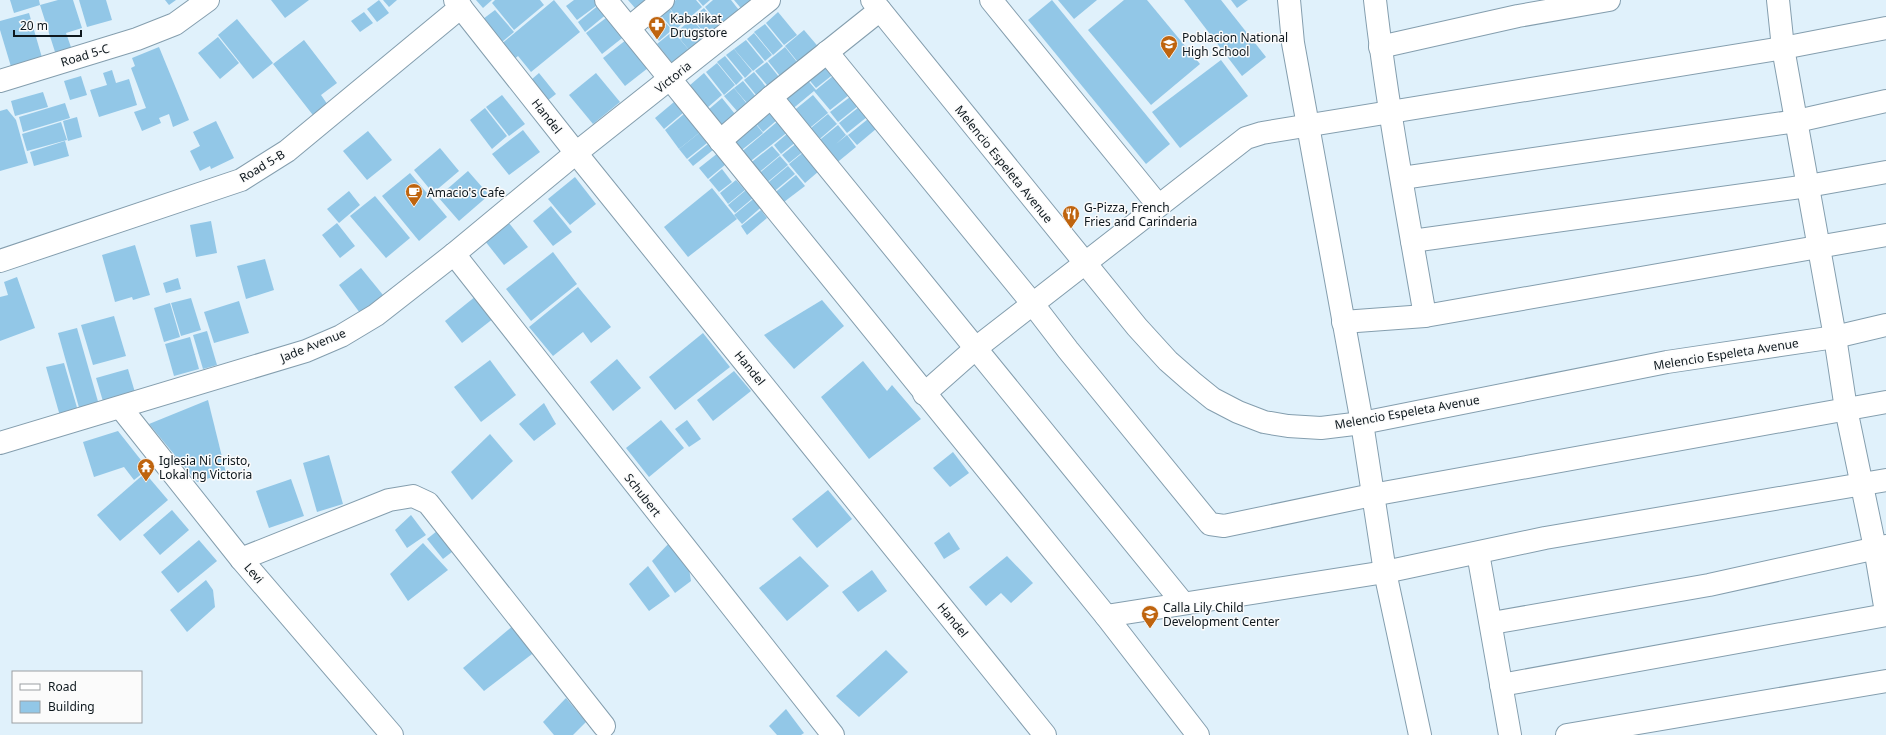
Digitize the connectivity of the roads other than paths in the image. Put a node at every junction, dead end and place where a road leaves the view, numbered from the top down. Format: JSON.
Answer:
{"nodes":[{"id":1,"x":208,"y":0,"type":"edge"},
{"id":2,"x":606,"y":0,"type":"edge"},
{"id":3,"x":663,"y":0,"type":"edge"},
{"id":4,"x":769,"y":0,"type":"edge"},
{"id":5,"x":1289,"y":0,"type":"edge"},
{"id":6,"x":1375,"y":0,"type":"edge"},
{"id":7,"x":1609,"y":0,"type":"edge"},
{"id":8,"x":1778,"y":0,"type":"edge"},
{"id":9,"x":458,"y":3,"type":"edge"},
{"id":10,"x":999,"y":3,"type":"edge"},
{"id":11,"x":1581,"y":3,"type":"edge"},
{"id":12,"x":876,"y":5,"type":"edge"},
{"id":13,"x":1518,"y":8,"type":"edge"},
{"id":14,"x":629,"y":28,"type":"junction"},
{"id":15,"x":1886,"y":28,"type":"edge"},
{"id":16,"x":1380,"y":47,"type":"junction"},
{"id":17,"x":1783,"y":48,"type":"junction"},
{"id":18,"x":827,"y":52,"type":"junction"},
{"id":19,"x":0,"y":80,"type":"edge"},
{"id":20,"x":670,"y":80,"type":"junction"},
{"id":21,"x":771,"y":96,"type":"junction"},
{"id":22,"x":1886,"y":101,"type":"edge"},
{"id":23,"x":1389,"y":111,"type":"junction"},
{"id":24,"x":1796,"y":121,"type":"junction"},
{"id":25,"x":1309,"y":126,"type":"junction"},
{"id":26,"x":720,"y":141,"type":"junction"},
{"id":27,"x":576,"y":153,"type":"junction"},
{"id":28,"x":1886,"y":172,"type":"edge"},
{"id":29,"x":1402,"y":178,"type":"junction"},
{"id":30,"x":1808,"y":186,"type":"junction"},
{"id":31,"x":1158,"y":205,"type":"junction"},
{"id":32,"x":1886,"y":235,"type":"edge"},
{"id":33,"x":1412,"y":241,"type":"junction"},
{"id":34,"x":1820,"y":247,"type":"junction"},
{"id":35,"x":454,"y":254,"type":"junction"},
{"id":36,"x":0,"y":261,"type":"edge"},
{"id":37,"x":1084,"y":263,"type":"junction"},
{"id":38,"x":1032,"y":303,"type":"junction"},
{"id":39,"x":1425,"y":316,"type":"junction"},
{"id":40,"x":1343,"y":322,"type":"junction"},
{"id":41,"x":1886,"y":325,"type":"edge"},
{"id":42,"x":1835,"y":337,"type":"junction"},
{"id":43,"x":976,"y":348,"type":"junction"},
{"id":44,"x":924,"y":394,"type":"junction"},
{"id":45,"x":1886,"y":402,"type":"edge"},
{"id":46,"x":121,"y":408,"type":"junction"},
{"id":47,"x":1846,"y":409,"type":"junction"},
{"id":48,"x":1362,"y":423,"type":"junction"},
{"id":49,"x":0,"y":443,"type":"edge"},
{"id":50,"x":1886,"y":480,"type":"edge"},
{"id":51,"x":1860,"y":484,"type":"junction"},
{"id":52,"x":1372,"y":495,"type":"junction"},
{"id":53,"x":1880,"y":547,"type":"edge"},
{"id":54,"x":1478,"y":553,"type":"junction"},
{"id":55,"x":241,"y":559,"type":"junction"},
{"id":56,"x":1385,"y":572,"type":"junction"},
{"id":57,"x":1183,"y":603,"type":"junction"},
{"id":58,"x":1886,"y":613,"type":"edge"},
{"id":59,"x":1106,"y":616,"type":"junction"},
{"id":60,"x":1492,"y":623,"type":"junction"},
{"id":61,"x":1886,"y":681,"type":"edge"},
{"id":62,"x":1501,"y":685,"type":"junction"},
{"id":63,"x":604,"y":726,"type":"dead end"},
{"id":64,"x":392,"y":735,"type":"edge"},
{"id":65,"x":833,"y":735,"type":"edge"},
{"id":66,"x":1045,"y":735,"type":"edge"},
{"id":67,"x":1198,"y":735,"type":"edge"},
{"id":68,"x":1420,"y":735,"type":"edge"},
{"id":69,"x":1510,"y":735,"type":"edge"},
{"id":70,"x":1567,"y":735,"type":"edge"}],
"edges":[{"from":1,"to":19,"type":"street","name":"Road 5-C"},
{"from":2,"to":14,"type":"street"},
{"from":3,"to":14,"type":"street"},
{"from":4,"to":20,"type":"street","name":"Victoria"},
{"from":5,"to":25,"type":"street"},
{"from":6,"to":16,"type":"street"},
{"from":7,"to":11,"type":"street"},
{"from":8,"to":17,"type":"street"},
{"from":9,"to":27,"type":"street","name":"Handel"},
{"from":9,"to":36,"type":"street","name":"Road 5-B"},
{"from":10,"to":31,"type":"street"},
{"from":11,"to":13,"type":"street"},
{"from":12,"to":18,"type":"street"},
{"from":12,"to":37,"type":"street","name":"Melencio Espeleta Avenue"},
{"from":13,"to":16,"type":"street"},
{"from":14,"to":20,"type":"street"},
{"from":15,"to":17,"type":"street"},
{"from":16,"to":23,"type":"street"},
{"from":17,"to":23,"type":"street"},
{"from":17,"to":24,"type":"street"},
{"from":18,"to":21,"type":"street"},
{"from":18,"to":38,"type":"street"},
{"from":20,"to":26,"type":"street"},
{"from":20,"to":27,"type":"street","name":"Victoria"},
{"from":21,"to":26,"type":"street"},
{"from":21,"to":43,"type":"street"},
{"from":22,"to":24,"type":"street"},
{"from":23,"to":25,"type":"street"},
{"from":23,"to":29,"type":"street"},
{"from":24,"to":29,"type":"street"},
{"from":24,"to":30,"type":"street"},
{"from":25,"to":31,"type":"street"},
{"from":25,"to":40,"type":"street"},
{"from":26,"to":44,"type":"street"},
{"from":27,"to":35,"type":"street","name":"Jade Avenue"},
{"from":27,"to":66,"type":"street","name":"Handel"},
{"from":28,"to":30,"type":"street"},
{"from":29,"to":33,"type":"street"},
{"from":30,"to":33,"type":"street"},
{"from":30,"to":34,"type":"street"},
{"from":31,"to":37,"type":"street"},
{"from":32,"to":34,"type":"street"},
{"from":33,"to":39,"type":"street"},
{"from":34,"to":39,"type":"street"},
{"from":34,"to":42,"type":"street"},
{"from":35,"to":46,"type":"street","name":"Jade Avenue"},
{"from":35,"to":65,"type":"street","name":"Schubert"},
{"from":37,"to":38,"type":"street"},
{"from":37,"to":48,"type":"street","name":"Melencio Espeleta Avenue"},
{"from":38,"to":43,"type":"street"},
{"from":38,"to":52,"type":"street"},
{"from":39,"to":40,"type":"street"},
{"from":40,"to":48,"type":"street"},
{"from":41,"to":42,"type":"street","name":"Melencio Espeleta Avenue"},
{"from":42,"to":47,"type":"street"},
{"from":42,"to":48,"type":"street","name":"Melencio Espeleta Avenue"},
{"from":43,"to":44,"type":"street"},
{"from":43,"to":57,"type":"street"},
{"from":44,"to":59,"type":"street"},
{"from":45,"to":47,"type":"street"},
{"from":46,"to":49,"type":"street","name":"Jade Avenue"},
{"from":46,"to":55,"type":"street","name":"Levi"},
{"from":47,"to":51,"type":"street"},
{"from":47,"to":52,"type":"street"},
{"from":48,"to":52,"type":"street"},
{"from":50,"to":51,"type":"street"},
{"from":51,"to":53,"type":"street"},
{"from":51,"to":54,"type":"street"},
{"from":52,"to":56,"type":"street"},
{"from":53,"to":58,"type":"street"},
{"from":53,"to":60,"type":"street"},
{"from":54,"to":56,"type":"street"},
{"from":54,"to":60,"type":"street"},
{"from":55,"to":63,"type":"street"},
{"from":55,"to":64,"type":"street","name":"Levi"},
{"from":56,"to":57,"type":"street"},
{"from":56,"to":68,"type":"street"},
{"from":57,"to":59,"type":"street"},
{"from":58,"to":62,"type":"street"},
{"from":59,"to":67,"type":"street"},
{"from":60,"to":62,"type":"street"},
{"from":61,"to":70,"type":"street"},
{"from":62,"to":69,"type":"street"}]}
